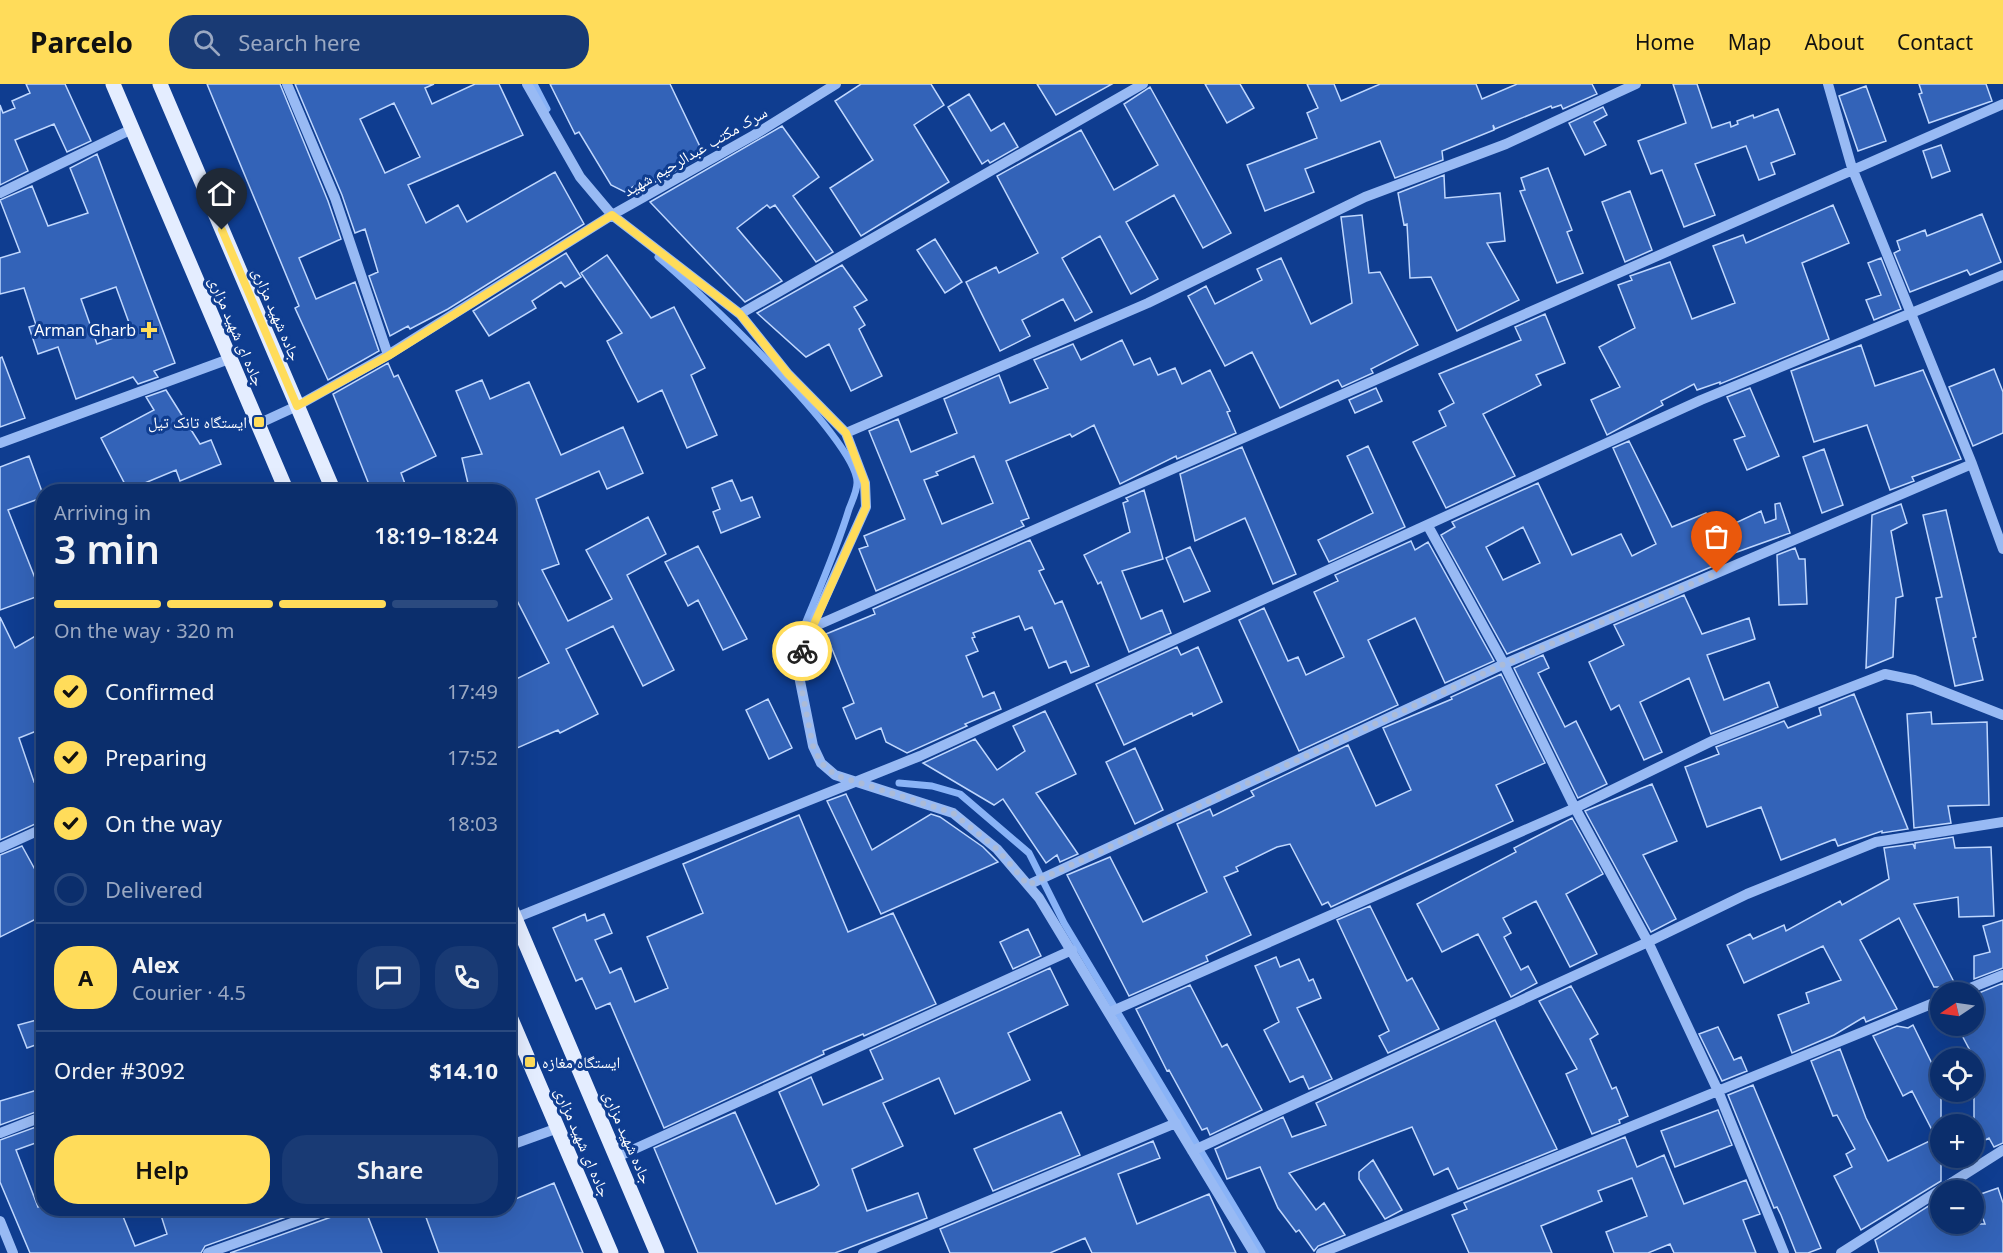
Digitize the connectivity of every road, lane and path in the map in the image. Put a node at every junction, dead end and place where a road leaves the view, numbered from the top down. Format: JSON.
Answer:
{"nodes":[{"id":1,"x":114,"y":84,"type":"edge"},
{"id":2,"x":160,"y":84,"type":"edge"},
{"id":3,"x":287,"y":84,"type":"edge"},
{"id":4,"x":527,"y":84,"type":"edge"},
{"id":5,"x":836,"y":84,"type":"edge"},
{"id":6,"x":1143,"y":84,"type":"edge"},
{"id":7,"x":1636,"y":84,"type":"edge"},
{"id":8,"x":1828,"y":84,"type":"edge"},
{"id":9,"x":2003,"y":104,"type":"edge"},
{"id":10,"x":132,"y":129,"type":"junction"},
{"id":11,"x":1852,"y":168,"type":"junction"},
{"id":12,"x":0,"y":194,"type":"edge"},
{"id":13,"x":612,"y":215,"type":"junction"},
{"id":14,"x":2003,"y":275,"type":"edge"},
{"id":15,"x":1911,"y":313,"type":"junction"},
{"id":16,"x":740,"y":314,"type":"junction"},
{"id":17,"x":388,"y":356,"type":"junction"},
{"id":18,"x":229,"y":359,"type":"junction"},
{"id":19,"x":297,"y":406,"type":"junction"},
{"id":20,"x":258,"y":424,"type":"junction"},
{"id":21,"x":846,"y":433,"type":"junction"},
{"id":22,"x":0,"y":443,"type":"edge"},
{"id":23,"x":1972,"y":464,"type":"junction"},
{"id":24,"x":284,"y":484,"type":"edge"},
{"id":25,"x":331,"y":484,"type":"edge"},
{"id":26,"x":1428,"y":526,"type":"junction"},
{"id":27,"x":2003,"y":549,"type":"edge"},
{"id":28,"x":811,"y":628,"type":"junction"},
{"id":29,"x":1504,"y":664,"type":"junction"},
{"id":30,"x":2003,"y":715,"type":"edge"},
{"id":31,"x":856,"y":782,"type":"junction"},
{"id":32,"x":1575,"y":808,"type":"junction"},
{"id":33,"x":2003,"y":822,"type":"edge"},
{"id":34,"x":36,"y":832,"type":"edge"},
{"id":35,"x":0,"y":848,"type":"edge"},
{"id":36,"x":1028,"y":885,"type":"junction"},
{"id":37,"x":516,"y":918,"type":"edge"},
{"id":38,"x":516,"y":920,"type":"edge"},
{"id":39,"x":1648,"y":942,"type":"junction"},
{"id":40,"x":1072,"y":950,"type":"junction"},
{"id":41,"x":2003,"y":975,"type":"edge"},
{"id":42,"x":1984,"y":983,"type":"edge"},
{"id":43,"x":1930,"y":1004,"type":"edge"},
{"id":44,"x":1110,"y":1012,"type":"junction"},
{"id":45,"x":516,"y":1031,"type":"edge"},
{"id":46,"x":1718,"y":1091,"type":"junction"},
{"id":47,"x":36,"y":1119,"type":"edge"},
{"id":48,"x":1176,"y":1123,"type":"junction"},
{"id":49,"x":558,"y":1128,"type":"junction"},
{"id":50,"x":0,"y":1133,"type":"edge"},
{"id":51,"x":516,"y":1143,"type":"edge"},
{"id":52,"x":2003,"y":1150,"type":"edge"},
{"id":53,"x":1192,"y":1151,"type":"junction"},
{"id":54,"x":617,"y":1156,"type":"junction"},
{"id":55,"x":311,"y":1216,"type":"edge"},
{"id":56,"x":0,"y":1221,"type":"edge"},
{"id":57,"x":13,"y":1253,"type":"edge"},
{"id":58,"x":208,"y":1253,"type":"edge"},
{"id":59,"x":611,"y":1253,"type":"edge"},
{"id":60,"x":657,"y":1253,"type":"edge"},
{"id":61,"x":863,"y":1253,"type":"edge"},
{"id":62,"x":1254,"y":1253,"type":"edge"},
{"id":63,"x":1321,"y":1253,"type":"edge"},
{"id":64,"x":1784,"y":1253,"type":"edge"},
{"id":65,"x":1841,"y":1253,"type":"edge"}],
"edges":[{"from":1,"to":10,"type":"main road","name":"جاده ای شهید مزاری"},
{"from":2,"to":19,"type":"main road","name":"جاده شهید مزاری"},
{"from":3,"to":17,"type":"street"},
{"from":4,"to":13,"type":"street"},
{"from":5,"to":13,"type":"street","name":"سرک مکتب عبدالرحیم شهید"},
{"from":6,"to":16,"type":"street"},
{"from":7,"to":21,"type":"street"},
{"from":8,"to":11,"type":"street"},
{"from":9,"to":11,"type":"street"},
{"from":10,"to":12,"type":"street"},
{"from":10,"to":18,"type":"main road","name":"جاده ای شهید مزاری"},
{"from":11,"to":15,"type":"street"},
{"from":11,"to":28,"type":"street"},
{"from":13,"to":16,"type":"street"},
{"from":13,"to":17,"type":"street","name":"سرک مکتب عبدالرحیم شهید"},
{"from":14,"to":15,"type":"street"},
{"from":15,"to":23,"type":"street"},
{"from":15,"to":26,"type":"street"},
{"from":16,"to":21,"type":"street"},
{"from":17,"to":19,"type":"street","name":"سرک مکتب عبدالرحیم شهید"},
{"from":18,"to":20,"type":"main road","name":"جاده ای شهید مزاری"},
{"from":18,"to":22,"type":"street"},
{"from":19,"to":20,"type":"street","name":"سرک مکتب عبدالرحیم شهید"},
{"from":19,"to":25,"type":"main road","name":"جاده شهید مزاری"},
{"from":20,"to":24,"type":"main road","name":"جاده ای شهید مزاری"},
{"from":21,"to":28,"type":"street"},
{"from":23,"to":27,"type":"street"},
{"from":23,"to":29,"type":"street"},
{"from":26,"to":29,"type":"street"},
{"from":26,"to":31,"type":"street"},
{"from":28,"to":31,"type":"street"},
{"from":29,"to":32,"type":"street"},
{"from":29,"to":36,"type":"street"},
{"from":30,"to":32,"type":"street"},
{"from":31,"to":36,"type":"street"},
{"from":31,"to":37,"type":"street"},
{"from":32,"to":39,"type":"street"},
{"from":32,"to":44,"type":"street"},
{"from":33,"to":39,"type":"street"},
{"from":34,"to":35,"type":"street"},
{"from":36,"to":40,"type":"street"},
{"from":38,"to":54,"type":"main road","name":"جاده شهید مزاری"},
{"from":39,"to":46,"type":"street"},
{"from":39,"to":53,"type":"street"},
{"from":40,"to":44,"type":"street"},
{"from":40,"to":54,"type":"street"},
{"from":41,"to":42,"type":"street"},
{"from":43,"to":46,"type":"street"},
{"from":44,"to":48,"type":"street"},
{"from":45,"to":49,"type":"main road","name":"جاده ای شهید مزاری"},
{"from":46,"to":63,"type":"street"},
{"from":46,"to":64,"type":"street"},
{"from":47,"to":50,"type":"street"},
{"from":48,"to":53,"type":"street"},
{"from":48,"to":61,"type":"street"},
{"from":49,"to":51,"type":"street"},
{"from":49,"to":59,"type":"main road","name":"جاده ای شهید مزاری"},
{"from":52,"to":65,"type":"street"},
{"from":53,"to":62,"type":"street"},
{"from":54,"to":60,"type":"main road","name":"جاده شهید مزاری"},
{"from":55,"to":58,"type":"street"},
{"from":56,"to":57,"type":"street"}]}
